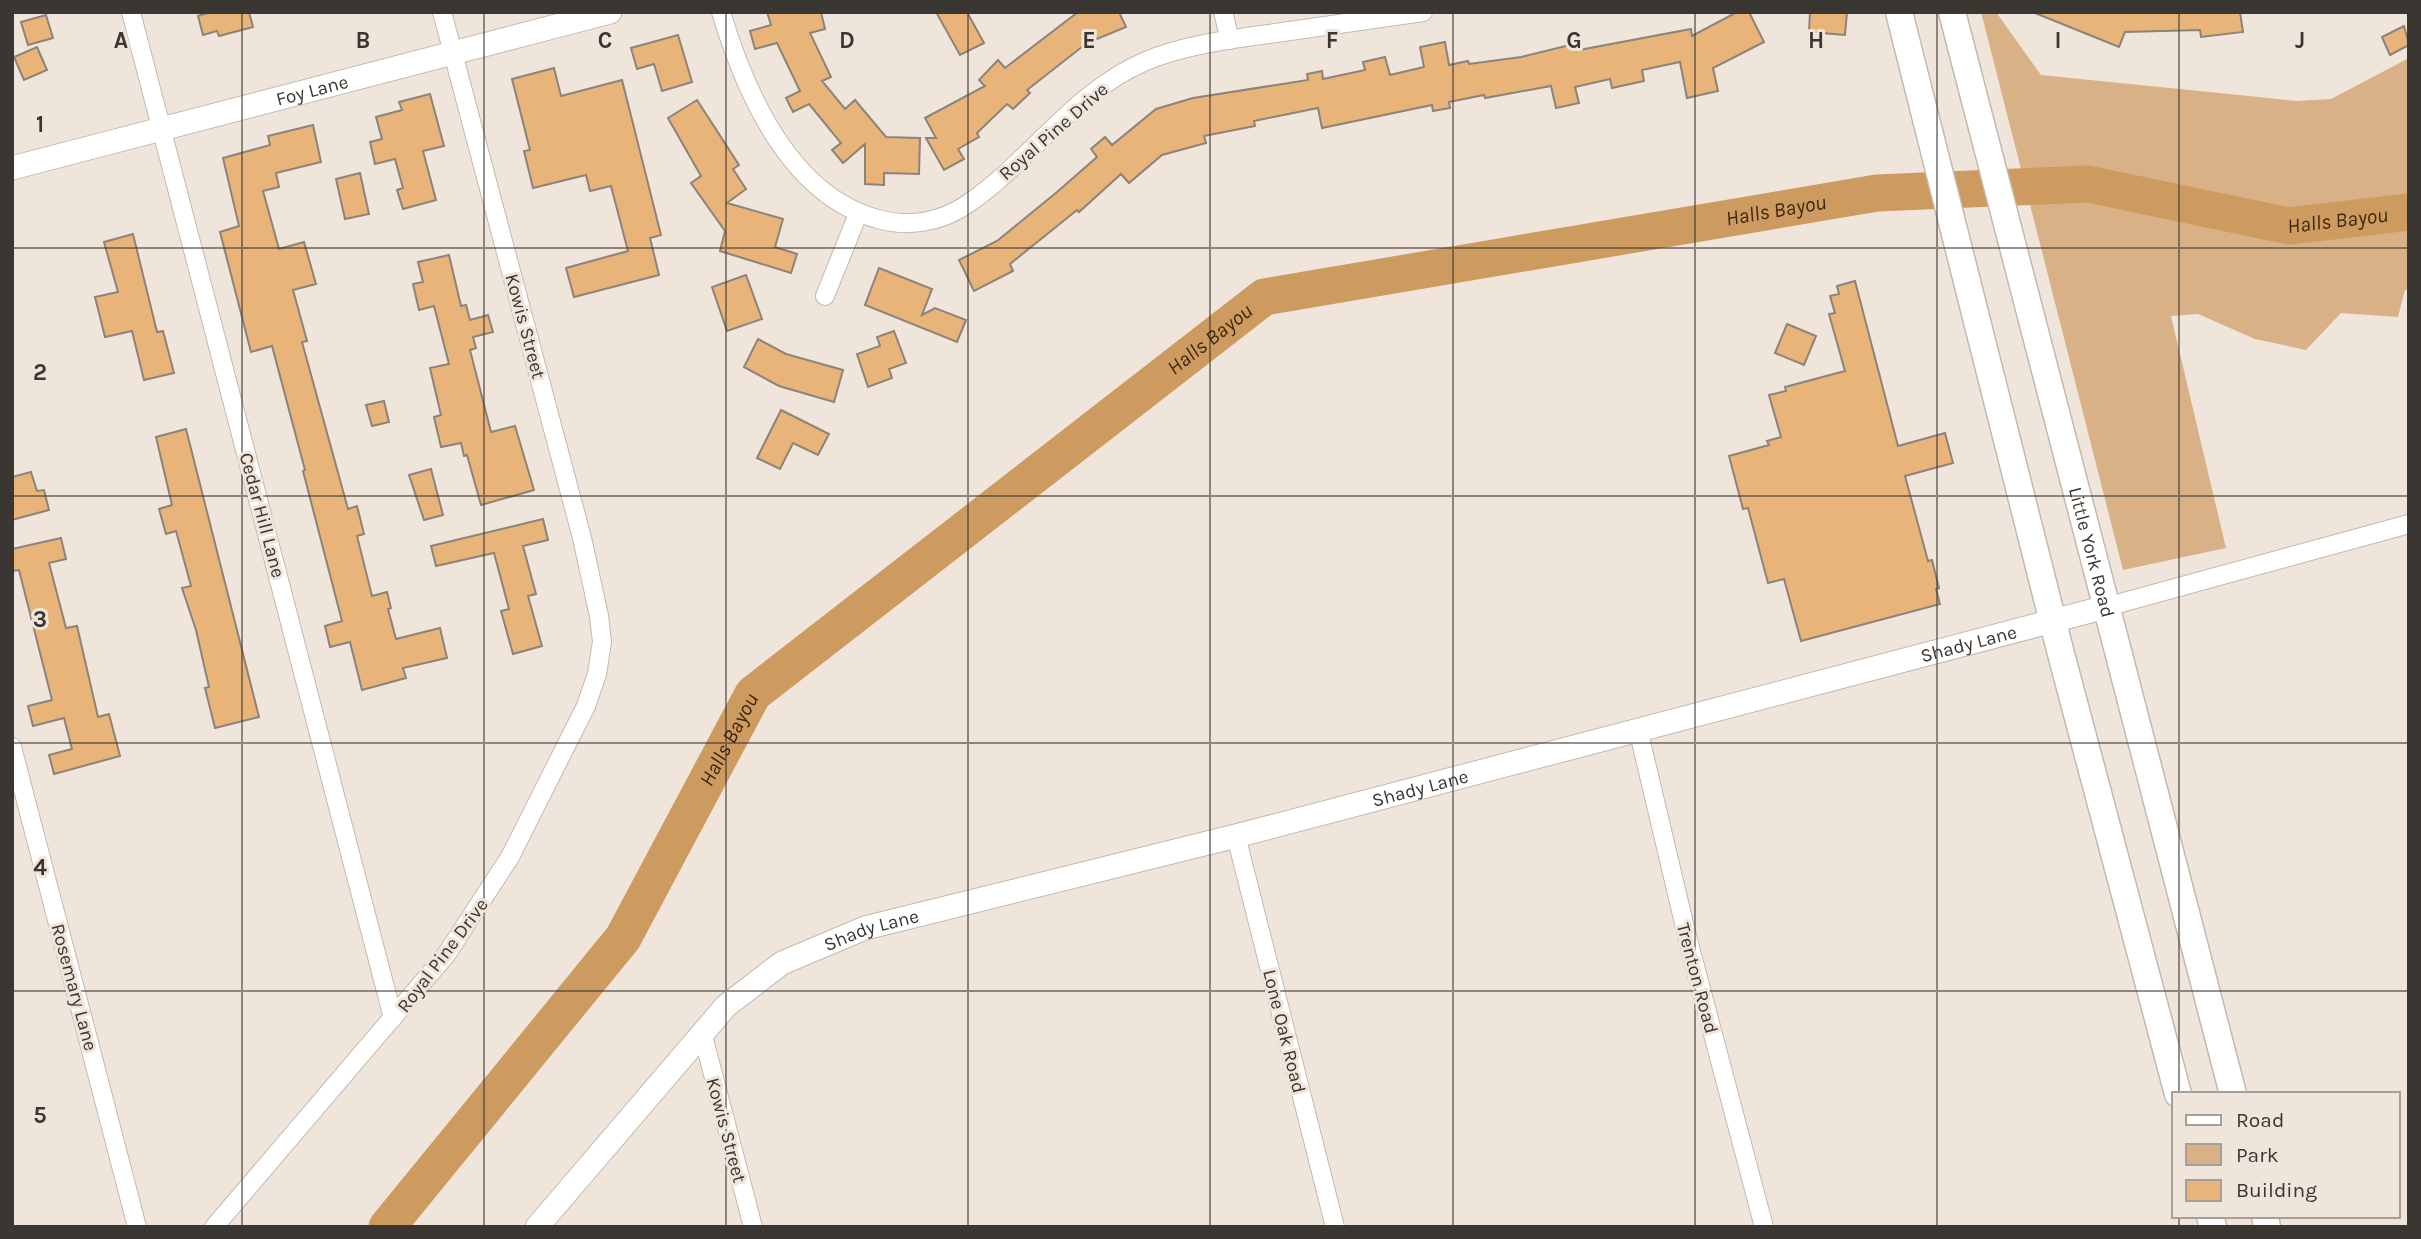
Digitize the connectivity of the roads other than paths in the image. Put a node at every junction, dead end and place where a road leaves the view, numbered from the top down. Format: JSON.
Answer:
{"nodes":[{"id":1,"x":131,"y":12,"type":"edge"},
{"id":2,"x":442,"y":12,"type":"edge"},
{"id":3,"x":611,"y":12,"type":"edge"},
{"id":4,"x":721,"y":12,"type":"edge"},
{"id":5,"x":1223,"y":12,"type":"edge"},
{"id":6,"x":1423,"y":12,"type":"edge"},
{"id":7,"x":1899,"y":12,"type":"edge"},
{"id":8,"x":1952,"y":12,"type":"edge"},
{"id":9,"x":1230,"y":40,"type":"junction"},
{"id":10,"x":453,"y":52,"type":"junction"},
{"id":11,"x":163,"y":129,"type":"junction"},
{"id":12,"x":12,"y":168,"type":"edge"},
{"id":13,"x":858,"y":214,"type":"junction"},
{"id":14,"x":825,"y":296,"type":"dead end"},
{"id":15,"x":2409,"y":524,"type":"edge"},
{"id":16,"x":2106,"y":607,"type":"junction"},
{"id":17,"x":2053,"y":620,"type":"junction"},
{"id":18,"x":602,"y":642,"type":"joint"},
{"id":19,"x":1638,"y":729,"type":"junction"},
{"id":20,"x":12,"y":747,"type":"edge"},
{"id":21,"x":1236,"y":836,"type":"junction"},
{"id":22,"x":393,"y":1018,"type":"junction"},
{"id":23,"x":702,"y":1032,"type":"junction"},
{"id":24,"x":2177,"y":1092,"type":"edge"},
{"id":25,"x":2232,"y":1092,"type":"edge"},
{"id":26,"x":137,"y":1227,"type":"edge"},
{"id":27,"x":214,"y":1227,"type":"edge"},
{"id":28,"x":537,"y":1227,"type":"edge"},
{"id":29,"x":753,"y":1227,"type":"edge"},
{"id":30,"x":1335,"y":1227,"type":"edge"},
{"id":31,"x":1764,"y":1227,"type":"edge"}],
"edges":[{"from":1,"to":11,"type":"street","name":"Cedar Hill Lane"},
{"from":2,"to":10,"type":"street","name":"Kowis Street"},
{"from":3,"to":10,"type":"street","name":"Foy Lane"},
{"from":4,"to":13,"type":"street"},
{"from":5,"to":9,"type":"street"},
{"from":6,"to":9,"type":"street","name":"Royal Pine Drive"},
{"from":7,"to":17,"type":"main road"},
{"from":8,"to":16,"type":"main road","name":"Little York Road"},
{"from":9,"to":13,"type":"street","name":"Royal Pine Drive"},
{"from":10,"to":11,"type":"street","name":"Foy Lane"},
{"from":10,"to":18,"type":"street","name":"Kowis Street"},
{"from":11,"to":12,"type":"street","name":"Foy Lane"},
{"from":11,"to":22,"type":"street","name":"Cedar Hill Lane"},
{"from":13,"to":14,"type":"street"},
{"from":15,"to":16,"type":"street","name":"Shady Lane"},
{"from":16,"to":17,"type":"street","name":"Shady Lane"},
{"from":16,"to":25,"type":"main road","name":"Little York Road"},
{"from":17,"to":19,"type":"street","name":"Shady Lane"},
{"from":17,"to":24,"type":"main road"},
{"from":18,"to":22,"type":"street","name":"Royal Pine Drive"},
{"from":19,"to":21,"type":"street","name":"Shady Lane"},
{"from":19,"to":31,"type":"street","name":"Trenton Road"},
{"from":20,"to":26,"type":"street","name":"Rosemary Lane"},
{"from":21,"to":23,"type":"street","name":"Shady Lane"},
{"from":21,"to":30,"type":"street","name":"Lone Oak Road"},
{"from":22,"to":27,"type":"street","name":"Royal Pine Drive"},
{"from":23,"to":28,"type":"street","name":"Shady Lane"},
{"from":23,"to":29,"type":"street","name":"Kowis Street"}]}
